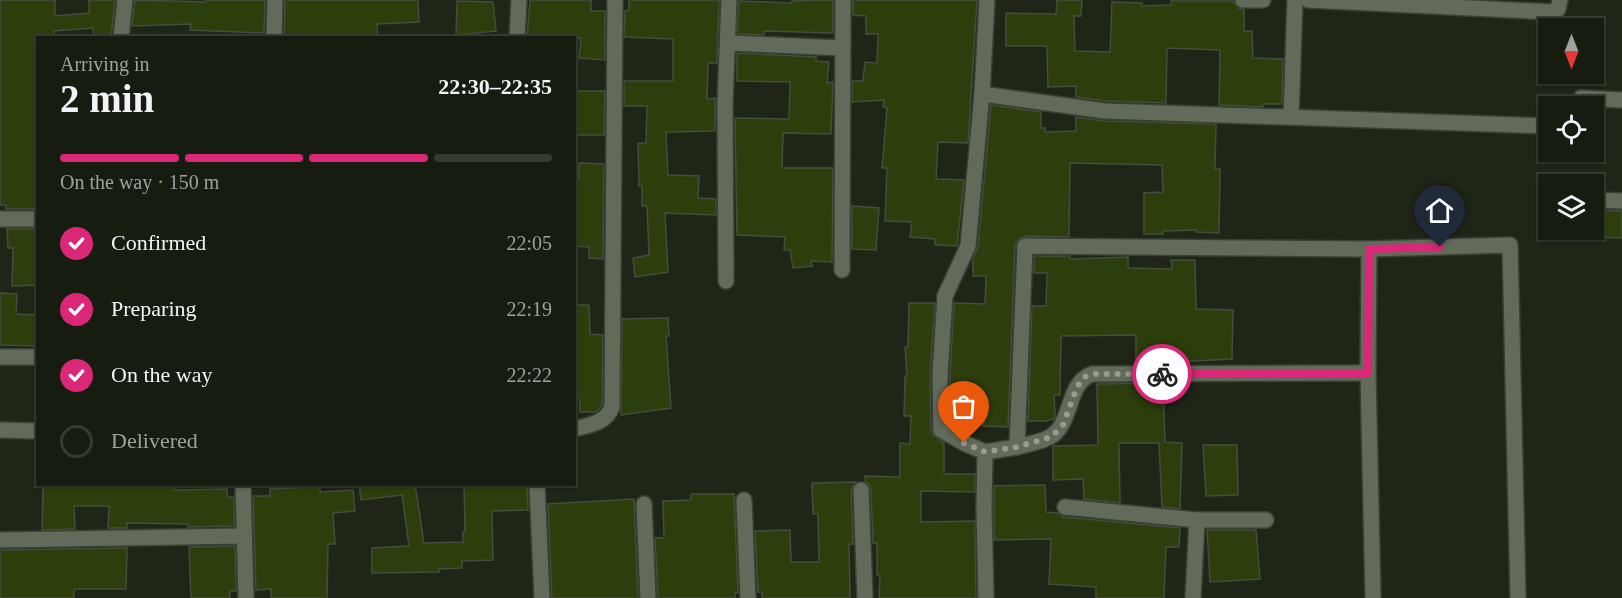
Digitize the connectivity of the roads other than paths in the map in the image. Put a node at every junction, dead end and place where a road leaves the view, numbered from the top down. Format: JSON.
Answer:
{"nodes":[{"id":1,"x":125,"y":0,"type":"edge"},
{"id":2,"x":275,"y":0,"type":"edge"},
{"id":3,"x":519,"y":0,"type":"edge"},
{"id":4,"x":615,"y":0,"type":"edge"},
{"id":5,"x":729,"y":0,"type":"edge"},
{"id":6,"x":843,"y":0,"type":"edge"},
{"id":7,"x":987,"y":0,"type":"edge"},
{"id":8,"x":1243,"y":0,"type":"edge"},
{"id":9,"x":1263,"y":0,"type":"edge"},
{"id":10,"x":1295,"y":0,"type":"edge"},
{"id":11,"x":1308,"y":0,"type":"edge"},
{"id":12,"x":1560,"y":0,"type":"edge"},
{"id":13,"x":121,"y":36,"type":"edge"},
{"id":14,"x":274,"y":36,"type":"edge"},
{"id":15,"x":517,"y":36,"type":"edge"},
{"id":16,"x":729,"y":43,"type":"junction"},
{"id":17,"x":842,"y":48,"type":"junction"},
{"id":18,"x":982,"y":94,"type":"junction"},
{"id":19,"x":1604,"y":99,"type":"edge"},
{"id":20,"x":1622,"y":100,"type":"edge"},
{"id":21,"x":1292,"y":117,"type":"junction"},
{"id":22,"x":1538,"y":126,"type":"edge"},
{"id":23,"x":1604,"y":200,"type":"edge"},
{"id":24,"x":1622,"y":201,"type":"edge"},
{"id":25,"x":0,"y":219,"type":"edge"},
{"id":26,"x":36,"y":219,"type":"edge"},
{"id":27,"x":1369,"y":249,"type":"junction"},
{"id":28,"x":842,"y":270,"type":"dead end"},
{"id":29,"x":726,"y":281,"type":"dead end"},
{"id":30,"x":0,"y":357,"type":"edge"},
{"id":31,"x":36,"y":357,"type":"edge"},
{"id":32,"x":1368,"y":373,"type":"junction"},
{"id":33,"x":576,"y":429,"type":"edge"},
{"id":34,"x":0,"y":430,"type":"edge"},
{"id":35,"x":36,"y":431,"type":"edge"},
{"id":36,"x":1017,"y":447,"type":"junction"},
{"id":37,"x":985,"y":452,"type":"junction"},
{"id":38,"x":243,"y":486,"type":"edge"},
{"id":39,"x":537,"y":486,"type":"edge"},
{"id":40,"x":861,"y":490,"type":"dead end"},
{"id":41,"x":744,"y":500,"type":"dead end"},
{"id":42,"x":644,"y":504,"type":"dead end"},
{"id":43,"x":1065,"y":507,"type":"dead end"},
{"id":44,"x":1197,"y":520,"type":"junction"},
{"id":45,"x":1266,"y":520,"type":"dead end"},
{"id":46,"x":243,"y":537,"type":"junction"},
{"id":47,"x":0,"y":540,"type":"edge"},
{"id":48,"x":246,"y":598,"type":"edge"},
{"id":49,"x":542,"y":598,"type":"edge"},
{"id":50,"x":648,"y":598,"type":"edge"},
{"id":51,"x":748,"y":598,"type":"edge"},
{"id":52,"x":865,"y":598,"type":"edge"},
{"id":53,"x":986,"y":598,"type":"edge"},
{"id":54,"x":1193,"y":598,"type":"edge"},
{"id":55,"x":1373,"y":598,"type":"edge"},
{"id":56,"x":1518,"y":598,"type":"edge"}],
"edges":[{"from":1,"to":13,"type":"street"},
{"from":2,"to":14,"type":"street"},
{"from":3,"to":15,"type":"street"},
{"from":4,"to":33,"type":"street"},
{"from":5,"to":16,"type":"street"},
{"from":6,"to":17,"type":"street"},
{"from":7,"to":18,"type":"street"},
{"from":8,"to":9,"type":"street"},
{"from":10,"to":21,"type":"street"},
{"from":11,"to":12,"type":"street"},
{"from":16,"to":17,"type":"street"},
{"from":16,"to":29,"type":"street"},
{"from":17,"to":28,"type":"street"},
{"from":18,"to":21,"type":"street"},
{"from":18,"to":37,"type":"street"},
{"from":19,"to":20,"type":"street"},
{"from":21,"to":22,"type":"street"},
{"from":23,"to":24,"type":"street"},
{"from":25,"to":26,"type":"street"},
{"from":27,"to":32,"type":"street"},
{"from":27,"to":36,"type":"street"},
{"from":27,"to":56,"type":"street"},
{"from":30,"to":31,"type":"street"},
{"from":32,"to":36,"type":"street"},
{"from":32,"to":55,"type":"street"},
{"from":34,"to":35,"type":"street"},
{"from":36,"to":37,"type":"street"},
{"from":37,"to":53,"type":"street"},
{"from":38,"to":46,"type":"street"},
{"from":39,"to":49,"type":"street"},
{"from":40,"to":52,"type":"street"},
{"from":41,"to":51,"type":"street"},
{"from":42,"to":50,"type":"street"},
{"from":43,"to":44,"type":"street"},
{"from":44,"to":45,"type":"street"},
{"from":44,"to":54,"type":"street"},
{"from":46,"to":47,"type":"street"},
{"from":46,"to":48,"type":"street"}]}
